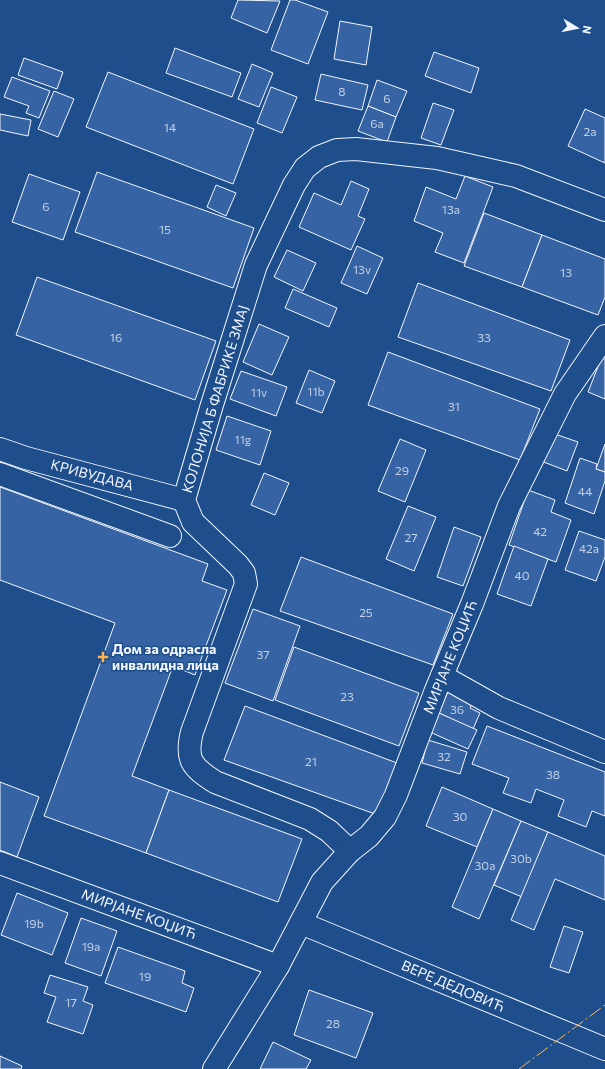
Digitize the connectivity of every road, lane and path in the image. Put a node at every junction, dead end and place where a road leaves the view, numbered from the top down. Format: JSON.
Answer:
{"nodes":[{"id":1,"x":605,"y":210,"type":"edge"},
{"id":2,"x":605,"y":336,"type":"edge"},
{"id":3,"x":0,"y":449,"type":"edge"},
{"id":4,"x":0,"y":474,"type":"edge"},
{"id":5,"x":184,"y":500,"type":"junction"},
{"id":6,"x":170,"y":536,"type":"dead end"},
{"id":7,"x":442,"y":676,"type":"junction"},
{"id":8,"x":605,"y":752,"type":"edge"},
{"id":9,"x":350,"y":851,"type":"junction"},
{"id":10,"x":0,"y":863,"type":"edge"},
{"id":11,"x":301,"y":923,"type":"junction"},
{"id":12,"x":278,"y":966,"type":"junction"},
{"id":13,"x":605,"y":1049,"type":"edge"},
{"id":14,"x":214,"y":1069,"type":"edge"}],
"edges":[{"from":1,"to":5,"type":"street","name":"КОЛОНИЈА Б ФАБРИКЕ ЗМАЈ"},
{"from":2,"to":7,"type":"street","name":"МИРЈАНЕ КОЏИЋ"},
{"from":3,"to":5,"type":"street","name":"КРИВУДАВА"},
{"from":4,"to":6,"type":"street"},
{"from":5,"to":9,"type":"street","name":"КОЛОНИЈА Б ФАБРИКЕ ЗМАЈ"},
{"from":7,"to":8,"type":"street"},
{"from":7,"to":9,"type":"street","name":"МИРЈАНЕ КОЏИЋ"},
{"from":9,"to":11,"type":"street","name":"МИРЈАНЕ КОЏИЋ"},
{"from":10,"to":12,"type":"street","name":"МИРЈАНЕ КОЏИЋ"},
{"from":11,"to":12,"type":"street","name":"МИРЈАНЕ КОЏИЋ"},
{"from":11,"to":13,"type":"street","name":"ВЕРЕ ДЕДОВИЋ"},
{"from":12,"to":14,"type":"street","name":"МИРЈАНЕ КОЏИЋ"}]}
